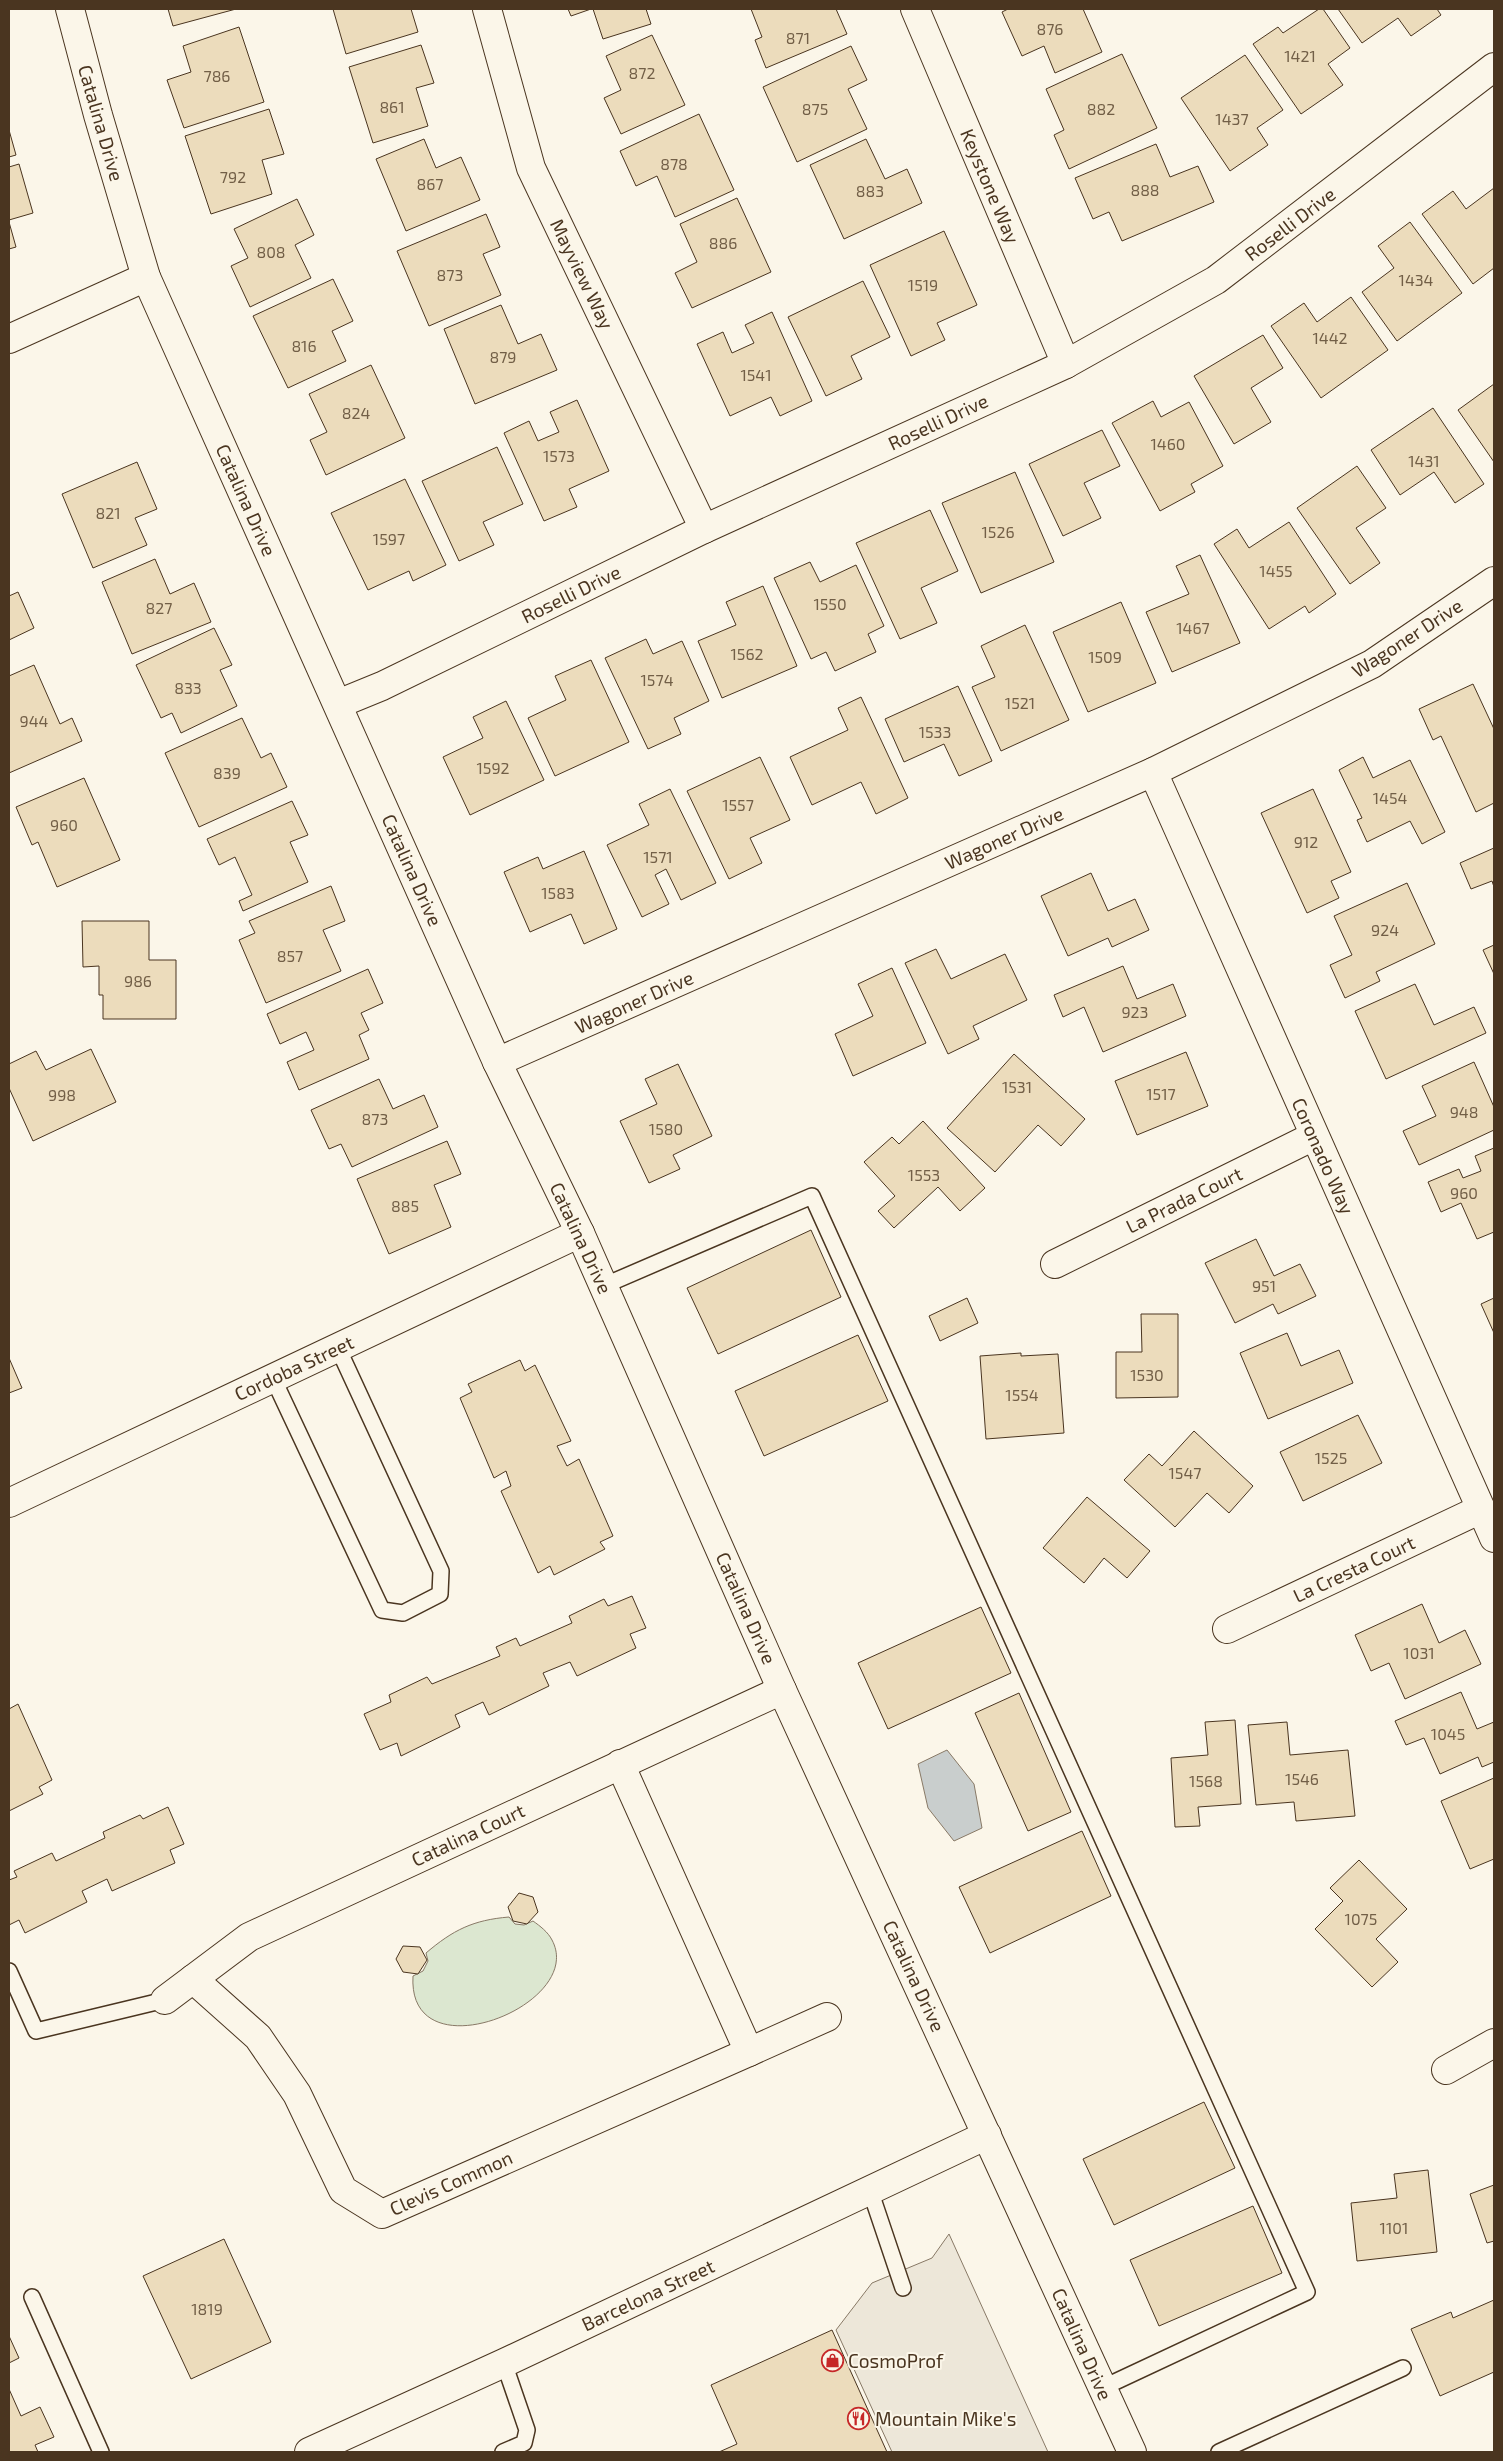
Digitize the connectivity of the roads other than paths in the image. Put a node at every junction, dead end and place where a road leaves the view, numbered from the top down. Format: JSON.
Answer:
{"nodes":[{"id":1,"x":70,"y":9,"type":"edge"},
{"id":2,"x":487,"y":9,"type":"edge"},
{"id":3,"x":915,"y":9,"type":"edge"},
{"id":4,"x":1494,"y":67,"type":"edge"},
{"id":5,"x":146,"y":277,"type":"junction"},
{"id":6,"x":9,"y":339,"type":"edge"},
{"id":7,"x":1066,"y":364,"type":"junction"},
{"id":8,"x":704,"y":529,"type":"junction"},
{"id":9,"x":1492,"y":588,"type":"edge"},
{"id":10,"x":338,"y":704,"type":"junction"},
{"id":11,"x":1153,"y":772,"type":"junction"},
{"id":12,"x":497,"y":1062,"type":"junction"},
{"id":13,"x":1314,"y":1136,"type":"junction"},
{"id":14,"x":580,"y":1233,"type":"junction"},
{"id":15,"x":1056,"y":1264,"type":"dead end"},
{"id":16,"x":603,"y":1286,"type":"junction"},
{"id":17,"x":338,"y":1348,"type":"junction"},
{"id":18,"x":273,"y":1378,"type":"junction"},
{"id":19,"x":9,"y":1504,"type":"edge"},
{"id":20,"x":1481,"y":1509,"type":"junction"},
{"id":21,"x":1494,"y":1538,"type":"edge"},
{"id":22,"x":1227,"y":1629,"type":"dead end"},
{"id":23,"x":782,"y":1690,"type":"junction"},
{"id":24,"x":620,"y":1764,"type":"junction"},
{"id":25,"x":9,"y":1971,"type":"edge"},
{"id":26,"x":193,"y":1979,"type":"junction"},
{"id":27,"x":165,"y":2000,"type":"joint"},
{"id":28,"x":826,"y":2017,"type":"dead end"},
{"id":29,"x":1494,"y":2043,"type":"edge"},
{"id":30,"x":749,"y":2052,"type":"junction"},
{"id":31,"x":1446,"y":2070,"type":"dead end"},
{"id":32,"x":986,"y":2135,"type":"junction"},
{"id":33,"x":870,"y":2190,"type":"junction"},
{"id":34,"x":903,"y":2288,"type":"dead end"},
{"id":35,"x":32,"y":2297,"type":"dead end"},
{"id":36,"x":504,"y":2363,"type":"junction"},
{"id":37,"x":1403,"y":2368,"type":"dead end"},
{"id":38,"x":1102,"y":2388,"type":"junction"},
{"id":39,"x":101,"y":2452,"type":"edge"},
{"id":40,"x":309,"y":2452,"type":"edge"},
{"id":41,"x":503,"y":2452,"type":"edge"},
{"id":42,"x":1132,"y":2452,"type":"edge"},
{"id":43,"x":1219,"y":2452,"type":"edge"}],
"edges":[{"from":1,"to":5,"type":"street","name":"Catalina Drive"},
{"from":2,"to":8,"type":"street","name":"Mayview Way"},
{"from":3,"to":7,"type":"street","name":"Keystone Way"},
{"from":4,"to":7,"type":"street","name":"Roselli Drive"},
{"from":5,"to":6,"type":"street"},
{"from":5,"to":10,"type":"street","name":"Catalina Drive"},
{"from":7,"to":8,"type":"street","name":"Roselli Drive"},
{"from":8,"to":10,"type":"street","name":"Roselli Drive"},
{"from":9,"to":11,"type":"street","name":"Wagoner Drive"},
{"from":10,"to":12,"type":"street","name":"Catalina Drive"},
{"from":11,"to":12,"type":"street","name":"Wagoner Drive"},
{"from":11,"to":13,"type":"street","name":"Coronado Way"},
{"from":12,"to":14,"type":"street","name":"Catalina Drive"},
{"from":13,"to":15,"type":"street","name":"La Prada Court"},
{"from":13,"to":20,"type":"street","name":"Coronado Way"},
{"from":14,"to":16,"type":"street","name":"Catalina Drive"},
{"from":14,"to":17,"type":"street","name":"Cordoba Street"},
{"from":16,"to":23,"type":"street","name":"Catalina Drive"},
{"from":16,"to":38,"type":"lane"},
{"from":17,"to":18,"type":"street","name":"Cordoba Street"},
{"from":17,"to":18,"type":"lane"},
{"from":18,"to":19,"type":"street","name":"Cordoba Street"},
{"from":20,"to":21,"type":"street","name":"Coronado Way"},
{"from":20,"to":22,"type":"street","name":"La Cresta Court"},
{"from":23,"to":24,"type":"street","name":"Catalina Court"},
{"from":23,"to":32,"type":"street","name":"Catalina Drive"},
{"from":24,"to":26,"type":"street","name":"Catalina Court"},
{"from":24,"to":30,"type":"street"},
{"from":25,"to":27,"type":"lane"},
{"from":26,"to":27,"type":"street","name":"Catalina Court"},
{"from":26,"to":30,"type":"street","name":"Clevis Common"},
{"from":28,"to":30,"type":"street","name":"Clevis Common"},
{"from":29,"to":31,"type":"street"},
{"from":32,"to":33,"type":"street","name":"Barcelona Street"},
{"from":32,"to":38,"type":"street","name":"Catalina Drive"},
{"from":33,"to":34,"type":"lane"},
{"from":33,"to":36,"type":"street","name":"Barcelona Street"},
{"from":35,"to":39,"type":"lane"},
{"from":36,"to":40,"type":"street","name":"Barcelona Street"},
{"from":36,"to":41,"type":"lane"},
{"from":37,"to":43,"type":"lane"},
{"from":38,"to":42,"type":"street","name":"Catalina Drive"}]}
